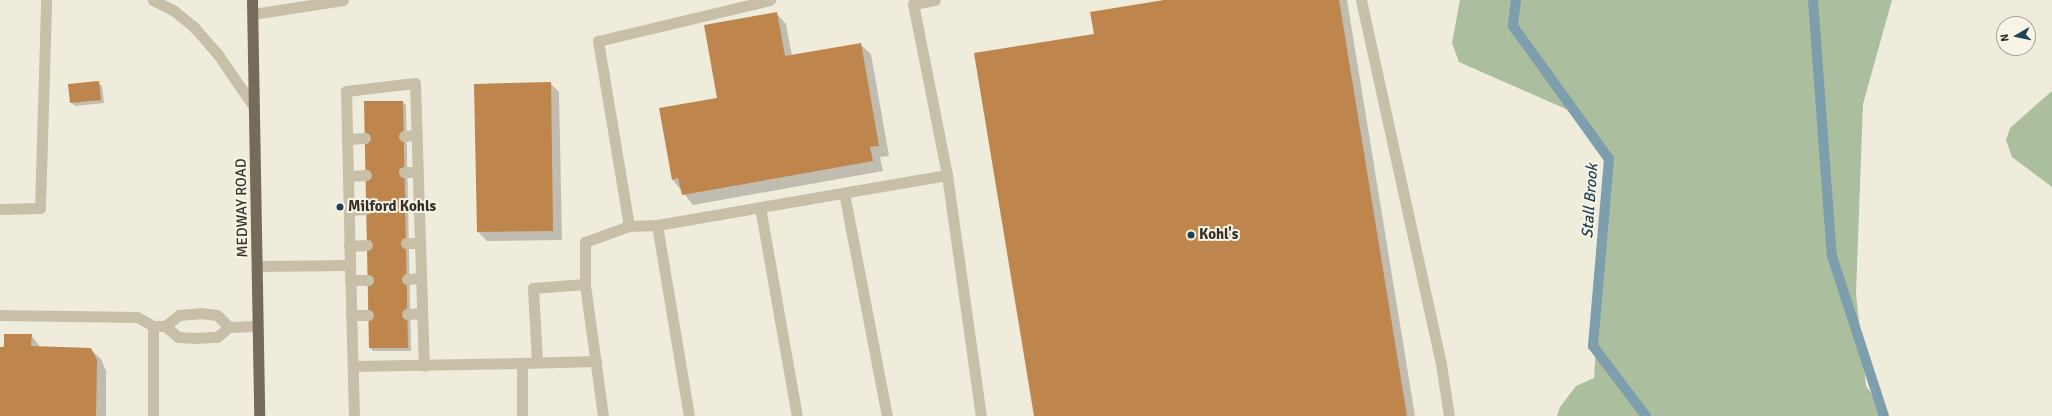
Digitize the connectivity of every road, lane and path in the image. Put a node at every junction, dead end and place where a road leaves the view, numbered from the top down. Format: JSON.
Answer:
{"nodes":[{"id":1,"x":46,"y":0,"type":"edge"},
{"id":2,"x":153,"y":0,"type":"edge"},
{"id":3,"x":252,"y":0,"type":"edge"},
{"id":4,"x":343,"y":0,"type":"edge"},
{"id":5,"x":770,"y":0,"type":"edge"},
{"id":6,"x":935,"y":0,"type":"edge"},
{"id":7,"x":1361,"y":0,"type":"edge"},
{"id":8,"x":910,"y":2,"type":"edge"},
{"id":9,"x":253,"y":14,"type":"junction"},
{"id":10,"x":254,"y":107,"type":"junction"},
{"id":11,"x":416,"y":135,"type":"junction"},
{"id":12,"x":404,"y":136,"type":"dead end"},
{"id":13,"x":365,"y":138,"type":"dead end"},
{"id":14,"x":347,"y":140,"type":"junction"},
{"id":15,"x":404,"y":172,"type":"dead end"},
{"id":16,"x":417,"y":172,"type":"junction"},
{"id":17,"x":366,"y":175,"type":"dead end"},
{"id":18,"x":947,"y":175,"type":"junction"},
{"id":19,"x":348,"y":176,"type":"junction"},
{"id":20,"x":844,"y":193,"type":"junction"},
{"id":21,"x":418,"y":206,"type":"junction"},
{"id":22,"x":405,"y":207,"type":"dead end"},
{"id":23,"x":760,"y":207,"type":"junction"},
{"id":24,"x":0,"y":209,"type":"edge"},
{"id":25,"x":366,"y":209,"type":"dead end"},
{"id":26,"x":349,"y":210,"type":"junction"},
{"id":27,"x":658,"y":225,"type":"junction"},
{"id":28,"x":629,"y":226,"type":"junction"},
{"id":29,"x":406,"y":243,"type":"dead end"},
{"id":30,"x":420,"y":243,"type":"junction"},
{"id":31,"x":367,"y":245,"type":"dead end"},
{"id":32,"x":349,"y":246,"type":"junction"},
{"id":33,"x":350,"y":265,"type":"junction"},
{"id":34,"x":258,"y":266,"type":"junction"},
{"id":35,"x":407,"y":278,"type":"dead end"},
{"id":36,"x":420,"y":278,"type":"junction"},
{"id":37,"x":350,"y":280,"type":"junction"},
{"id":38,"x":368,"y":280,"type":"dead end"},
{"id":39,"x":585,"y":284,"type":"junction"},
{"id":40,"x":422,"y":313,"type":"junction"},
{"id":41,"x":368,"y":314,"type":"dead end"},
{"id":42,"x":407,"y":314,"type":"dead end"},
{"id":43,"x":0,"y":315,"type":"edge"},
{"id":44,"x":351,"y":315,"type":"junction"},
{"id":45,"x":153,"y":326,"type":"junction"},
{"id":46,"x":165,"y":326,"type":"junction"},
{"id":47,"x":257,"y":326,"type":"junction"},
{"id":48,"x":229,"y":327,"type":"junction"},
{"id":49,"x":596,"y":361,"type":"junction"},
{"id":50,"x":537,"y":362,"type":"junction"},
{"id":51,"x":522,"y":363,"type":"junction"},
{"id":52,"x":353,"y":366,"type":"junction"},
{"id":53,"x":424,"y":366,"type":"junction"},
{"id":54,"x":153,"y":416,"type":"edge"},
{"id":55,"x":259,"y":416,"type":"edge"},
{"id":56,"x":354,"y":416,"type":"edge"},
{"id":57,"x":522,"y":416,"type":"edge"},
{"id":58,"x":603,"y":416,"type":"edge"},
{"id":59,"x":689,"y":416,"type":"edge"},
{"id":60,"x":797,"y":416,"type":"edge"},
{"id":61,"x":887,"y":416,"type":"edge"},
{"id":62,"x":981,"y":416,"type":"edge"},
{"id":63,"x":1449,"y":416,"type":"edge"}],
"edges":[{"from":1,"to":24,"type":"lane"},
{"from":2,"to":10,"type":"lane"},
{"from":3,"to":9,"type":"main road","name":"MEDWAY ROAD"},
{"from":4,"to":9,"type":"lane"},
{"from":5,"to":28,"type":"lane"},
{"from":6,"to":8,"type":"lane"},
{"from":7,"to":63,"type":"lane"},
{"from":8,"to":18,"type":"lane"},
{"from":9,"to":10,"type":"main road","name":"MEDWAY ROAD"},
{"from":10,"to":34,"type":"main road","name":"MEDWAY ROAD"},
{"from":11,"to":12,"type":"lane"},
{"from":11,"to":14,"type":"lane"},
{"from":11,"to":16,"type":"lane"},
{"from":13,"to":14,"type":"lane"},
{"from":14,"to":19,"type":"lane"},
{"from":15,"to":16,"type":"lane"},
{"from":16,"to":21,"type":"lane"},
{"from":17,"to":19,"type":"lane"},
{"from":18,"to":20,"type":"lane"},
{"from":18,"to":62,"type":"lane"},
{"from":19,"to":26,"type":"lane"},
{"from":20,"to":23,"type":"lane"},
{"from":20,"to":61,"type":"lane"},
{"from":21,"to":22,"type":"lane"},
{"from":21,"to":30,"type":"lane"},
{"from":23,"to":27,"type":"lane"},
{"from":23,"to":60,"type":"lane"},
{"from":25,"to":26,"type":"lane"},
{"from":26,"to":32,"type":"lane"},
{"from":27,"to":28,"type":"lane"},
{"from":27,"to":59,"type":"lane"},
{"from":28,"to":39,"type":"lane"},
{"from":29,"to":30,"type":"lane"},
{"from":30,"to":36,"type":"lane"},
{"from":31,"to":32,"type":"lane"},
{"from":32,"to":33,"type":"lane"},
{"from":33,"to":34,"type":"lane"},
{"from":33,"to":37,"type":"lane"},
{"from":34,"to":47,"type":"main road","name":"MEDWAY ROAD"},
{"from":35,"to":36,"type":"lane"},
{"from":36,"to":40,"type":"lane"},
{"from":37,"to":38,"type":"lane"},
{"from":37,"to":44,"type":"lane"},
{"from":39,"to":49,"type":"lane"},
{"from":39,"to":50,"type":"lane"},
{"from":40,"to":42,"type":"lane"},
{"from":40,"to":53,"type":"lane"},
{"from":41,"to":44,"type":"lane"},
{"from":43,"to":45,"type":"lane"},
{"from":44,"to":52,"type":"lane"},
{"from":45,"to":46,"type":"lane"},
{"from":45,"to":54,"type":"lane"},
{"from":46,"to":48,"type":"lane"},
{"from":46,"to":48,"type":"lane"},
{"from":47,"to":48,"type":"lane"},
{"from":47,"to":55,"type":"main road","name":"MEDWAY ROAD"},
{"from":49,"to":50,"type":"lane"},
{"from":49,"to":58,"type":"lane"},
{"from":50,"to":51,"type":"lane"},
{"from":51,"to":53,"type":"lane"},
{"from":51,"to":57,"type":"lane"},
{"from":52,"to":53,"type":"lane"},
{"from":52,"to":56,"type":"lane"}]}
